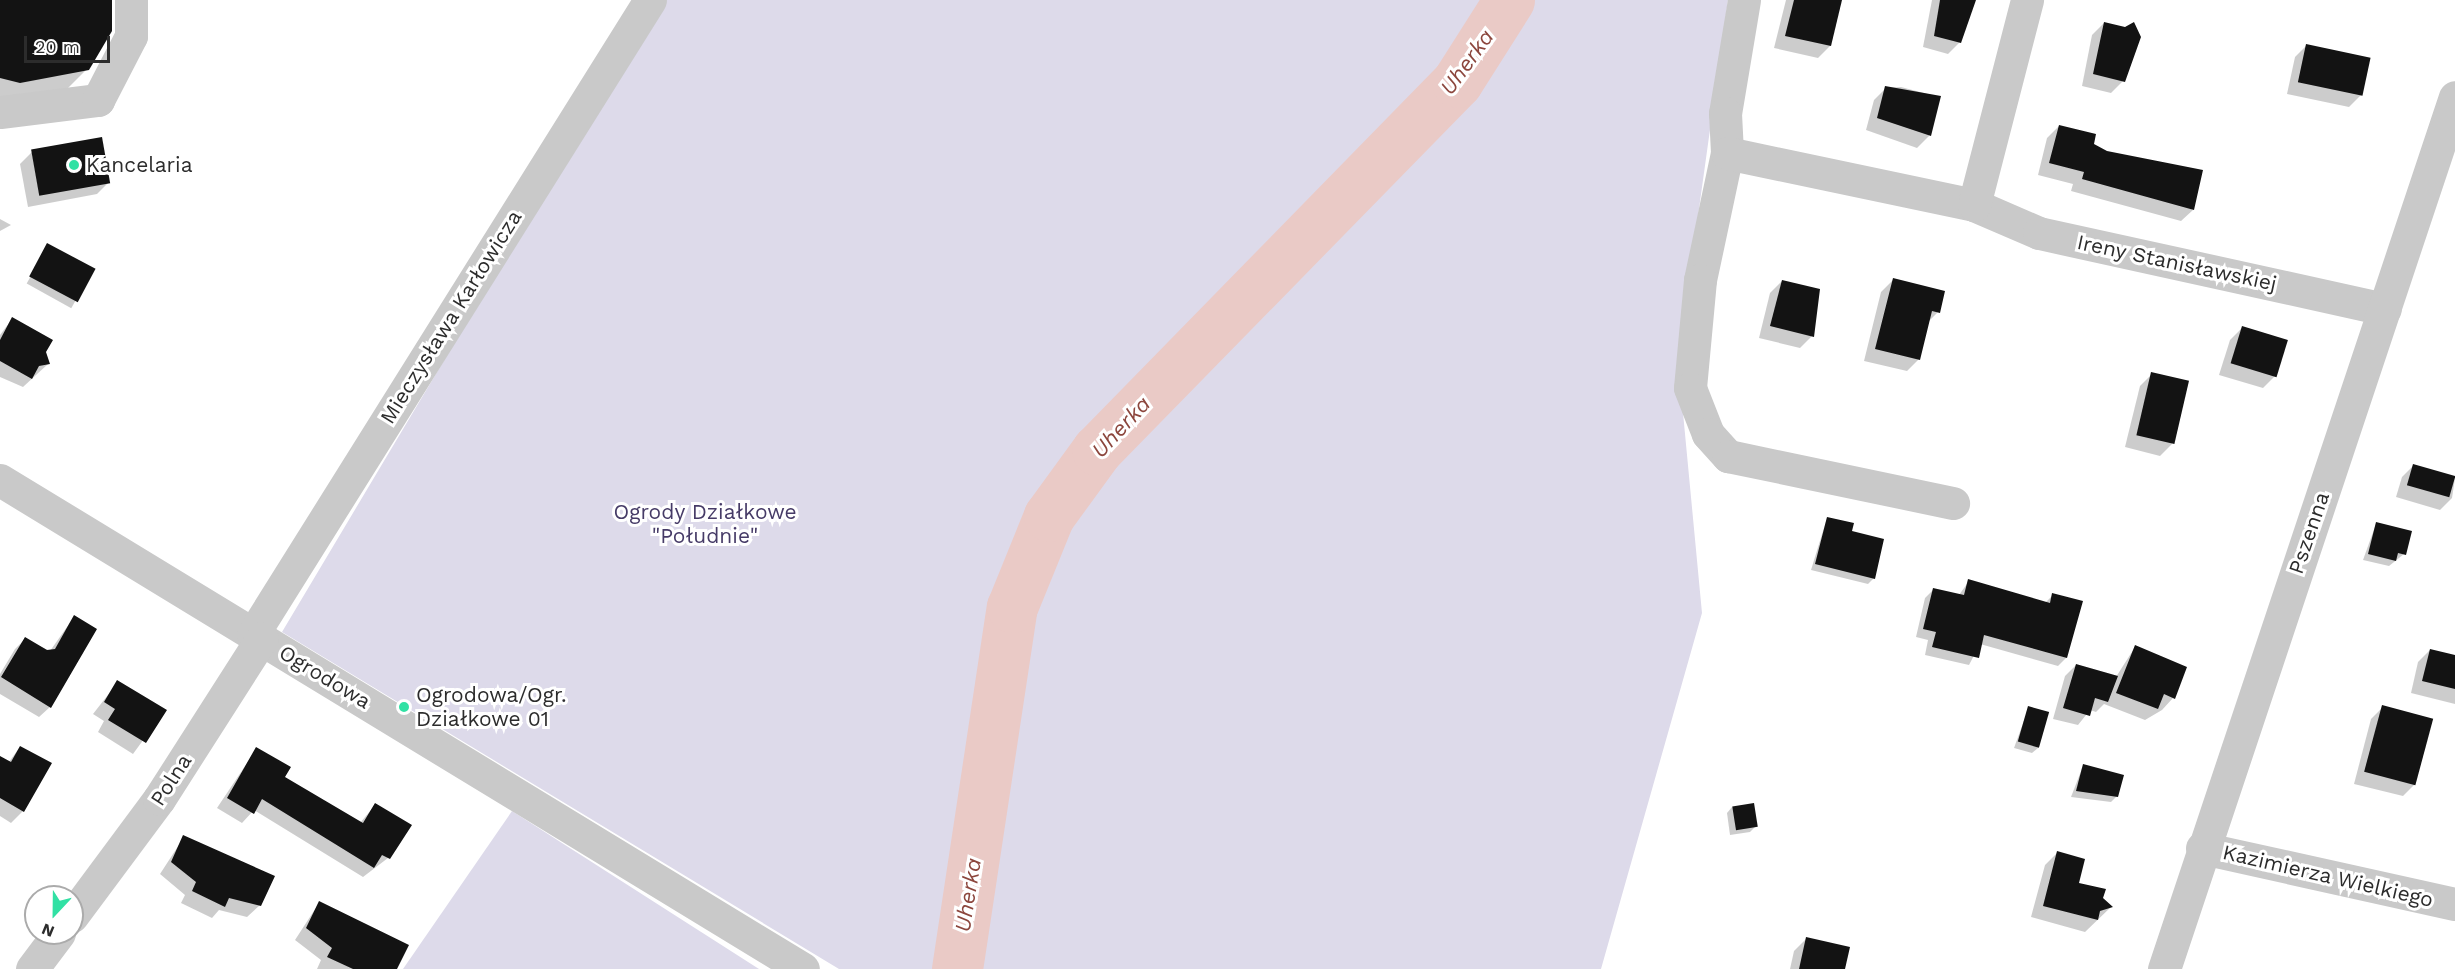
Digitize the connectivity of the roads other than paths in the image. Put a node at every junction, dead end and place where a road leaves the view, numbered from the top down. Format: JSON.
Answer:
{"nodes":[{"id":1,"x":131,"y":0,"type":"edge"},
{"id":2,"x":650,"y":0,"type":"edge"},
{"id":3,"x":1744,"y":0,"type":"edge"},
{"id":4,"x":2026,"y":0,"type":"edge"},
{"id":5,"x":2455,"y":97,"type":"edge"},
{"id":6,"x":0,"y":112,"type":"edge"},
{"id":7,"x":1727,"y":153,"type":"junction"},
{"id":8,"x":1974,"y":205,"type":"junction"},
{"id":9,"x":2385,"y":309,"type":"junction"},
{"id":10,"x":0,"y":480,"type":"edge"},
{"id":11,"x":1953,"y":503,"type":"dead end"},
{"id":12,"x":257,"y":636,"type":"junction"},
{"id":13,"x":2202,"y":848,"type":"junction"},
{"id":14,"x":84,"y":900,"type":"edge"},
{"id":15,"x":2455,"y":904,"type":"edge"},
{"id":16,"x":50,"y":945,"type":"edge"},
{"id":17,"x":32,"y":969,"type":"edge"},
{"id":18,"x":802,"y":969,"type":"edge"},
{"id":19,"x":2164,"y":969,"type":"edge"}],
"edges":[{"from":1,"to":6,"type":"street"},
{"from":2,"to":12,"type":"street","name":"Mieczysława Karłowicza"},
{"from":3,"to":7,"type":"street"},
{"from":4,"to":8,"type":"street"},
{"from":5,"to":9,"type":"street","name":"Pszenna"},
{"from":7,"to":8,"type":"street","name":"Ireny Stanisławskiej"},
{"from":7,"to":11,"type":"street"},
{"from":8,"to":9,"type":"street","name":"Ireny Stanisławskiej"},
{"from":9,"to":13,"type":"street","name":"Pszenna"},
{"from":10,"to":12,"type":"street","name":"Ogrodowa"},
{"from":12,"to":14,"type":"street","name":"Polna"},
{"from":12,"to":18,"type":"street","name":"Ogrodowa"},
{"from":13,"to":15,"type":"street","name":"Kazimierza Wielkiego"},
{"from":13,"to":19,"type":"street","name":"Pszenna"},
{"from":16,"to":17,"type":"street"}]}
